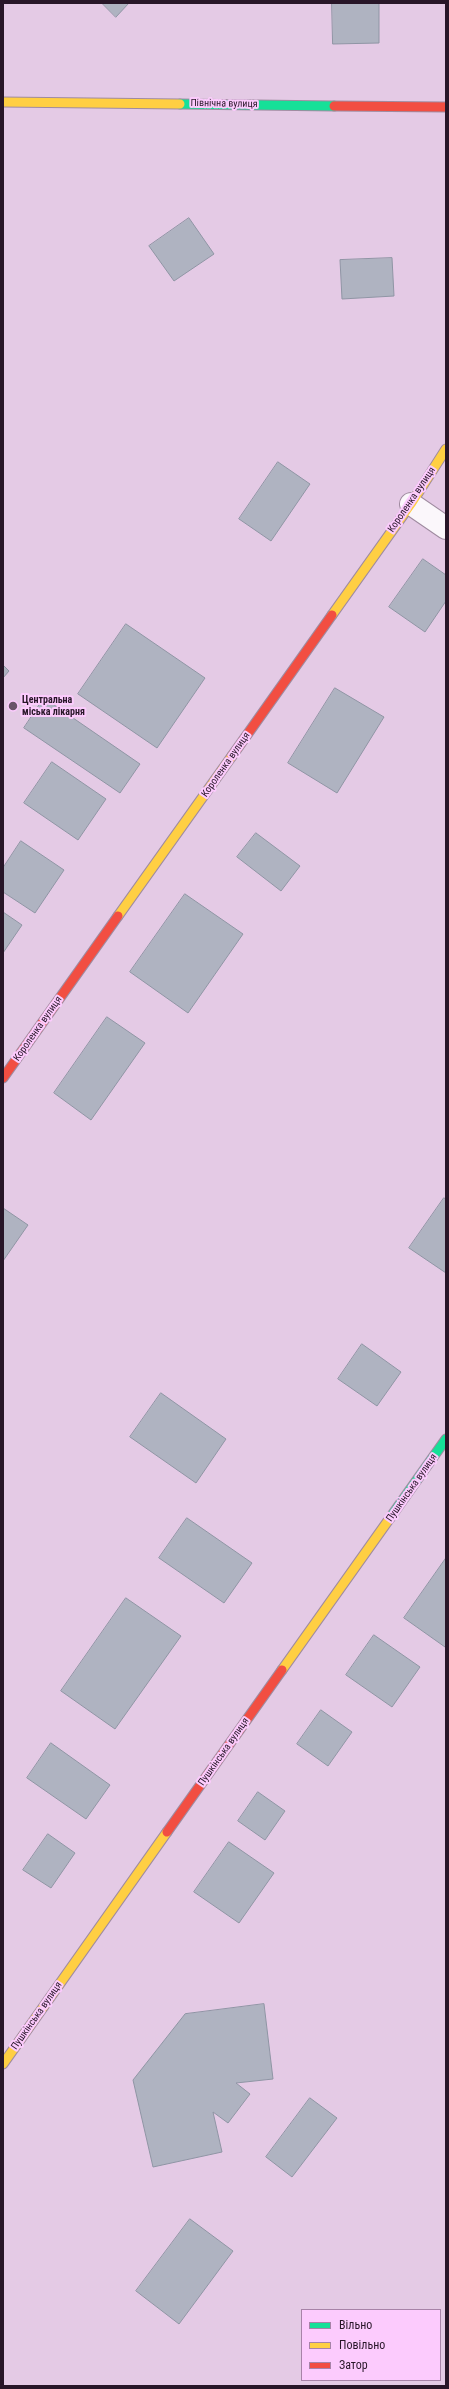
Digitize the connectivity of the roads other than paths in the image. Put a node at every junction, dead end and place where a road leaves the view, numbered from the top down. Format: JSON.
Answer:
{"nodes":[{"id":1,"x":3,"y":102,"type":"edge"},
{"id":2,"x":446,"y":107,"type":"edge"},
{"id":3,"x":446,"y":449,"type":"edge"},
{"id":4,"x":411,"y":504,"type":"junction"},
{"id":5,"x":446,"y":528,"type":"edge"},
{"id":6,"x":3,"y":1078,"type":"edge"},
{"id":7,"x":446,"y":1439,"type":"edge"},
{"id":8,"x":3,"y":2064,"type":"edge"}],
"edges":[{"from":1,"to":2,"type":"street","name":"Північна вулиця"},
{"from":3,"to":4,"type":"street","name":"Короленка вулиця"},
{"from":4,"to":5,"type":"street"},
{"from":4,"to":6,"type":"street","name":"Короленка вулиця"},
{"from":7,"to":8,"type":"street","name":"Пушкінська вулиця"}]}
